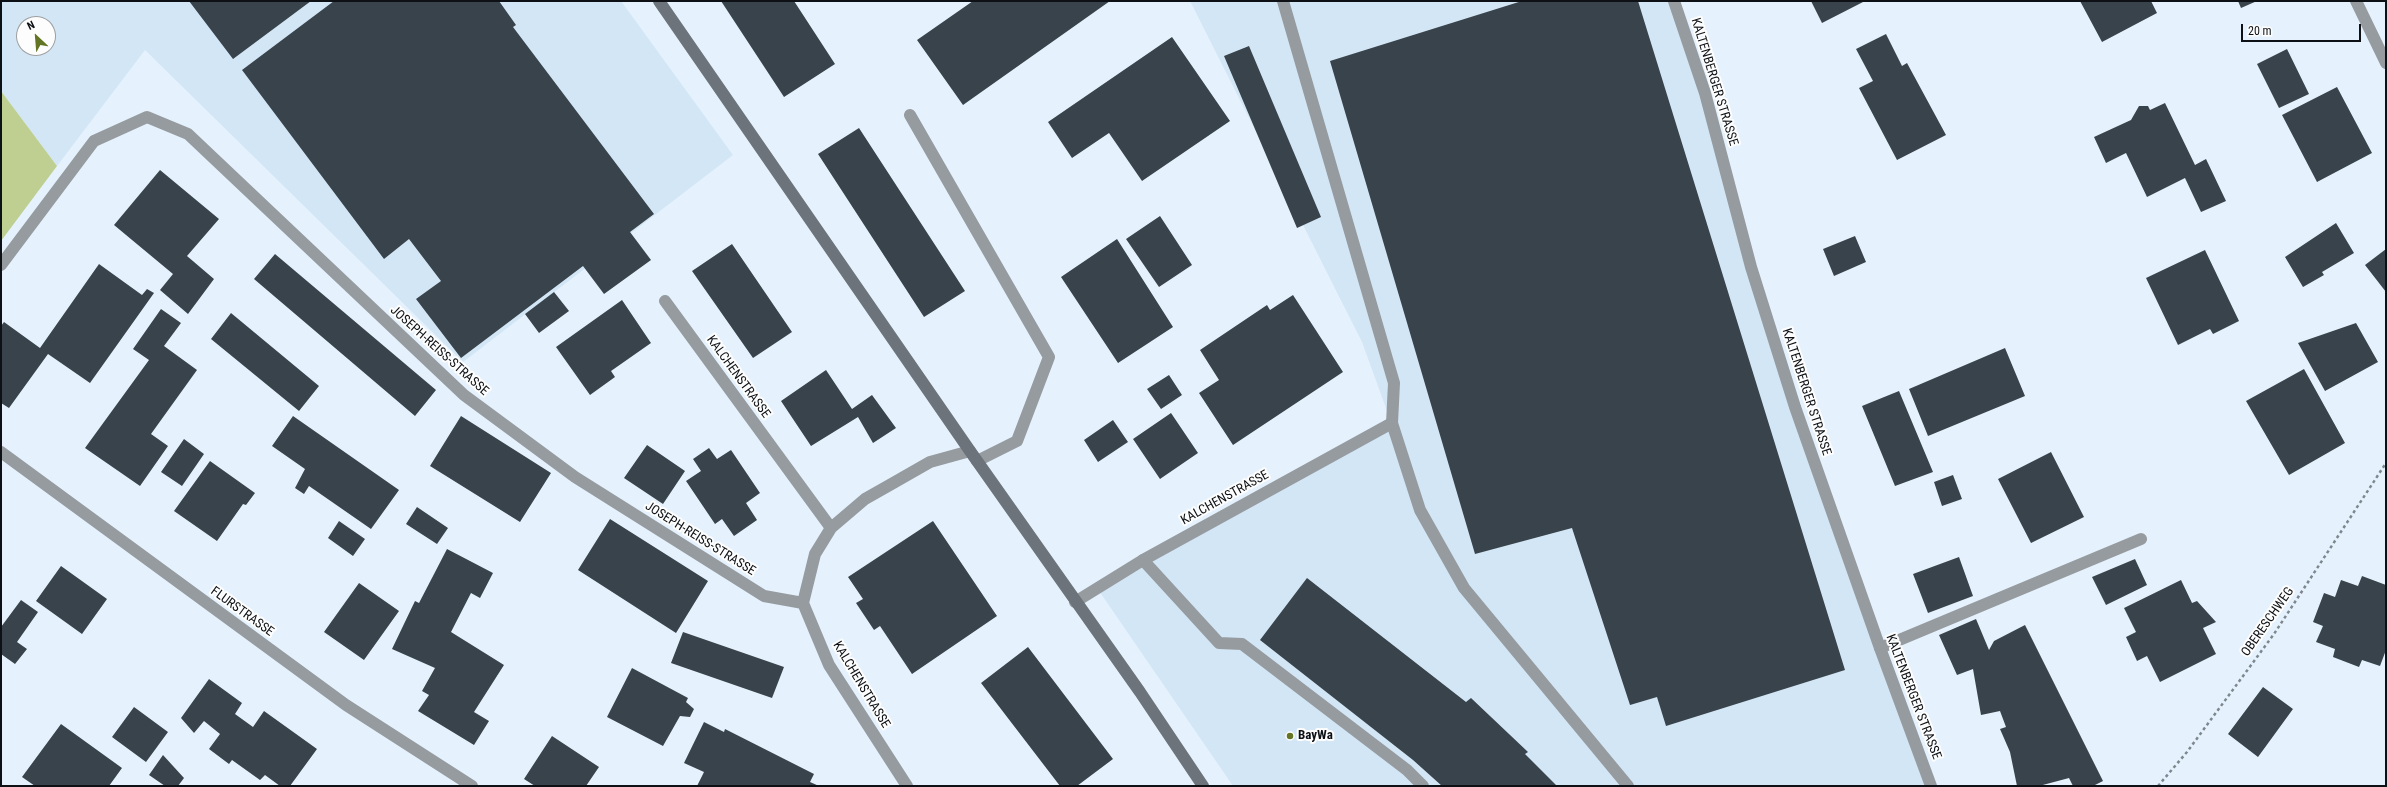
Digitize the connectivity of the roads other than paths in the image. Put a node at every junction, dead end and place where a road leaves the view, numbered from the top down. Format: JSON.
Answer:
{"nodes":[{"id":1,"x":659,"y":1,"type":"edge"},
{"id":2,"x":1283,"y":1,"type":"edge"},
{"id":3,"x":1674,"y":1,"type":"edge"},
{"id":4,"x":2356,"y":1,"type":"edge"},
{"id":5,"x":2386,"y":63,"type":"edge"},
{"id":6,"x":910,"y":115,"type":"dead end"},
{"id":7,"x":1,"y":264,"type":"edge"},
{"id":8,"x":665,"y":302,"type":"dead end"},
{"id":9,"x":1392,"y":422,"type":"junction"},
{"id":10,"x":970,"y":450,"type":"junction"},
{"id":11,"x":1,"y":452,"type":"edge"},
{"id":12,"x":977,"y":461,"type":"junction"},
{"id":13,"x":831,"y":528,"type":"junction"},
{"id":14,"x":2141,"y":539,"type":"dead end"},
{"id":15,"x":1143,"y":560,"type":"junction"},
{"id":16,"x":1075,"y":602,"type":"junction"},
{"id":17,"x":803,"y":603,"type":"junction"},
{"id":18,"x":1880,"y":648,"type":"junction"},
{"id":19,"x":472,"y":786,"type":"edge"},
{"id":20,"x":907,"y":786,"type":"edge"},
{"id":21,"x":1203,"y":786,"type":"edge"},
{"id":22,"x":1423,"y":786,"type":"edge"},
{"id":23,"x":1628,"y":786,"type":"edge"},
{"id":24,"x":1931,"y":786,"type":"edge"}],
"edges":[{"from":1,"to":10,"type":"main road"},
{"from":2,"to":9,"type":"street"},
{"from":3,"to":18,"type":"street","name":"KALTENBERGER STRASSE"},
{"from":4,"to":5,"type":"street"},
{"from":6,"to":12,"type":"street"},
{"from":7,"to":17,"type":"street","name":"JOSEPH-REISS-STRASSE"},
{"from":8,"to":13,"type":"street","name":"KALCHENSTRASSE"},
{"from":9,"to":15,"type":"street","name":"KALCHENSTRASSE"},
{"from":9,"to":23,"type":"street"},
{"from":10,"to":12,"type":"main road"},
{"from":10,"to":13,"type":"street"},
{"from":11,"to":19,"type":"street","name":"FLURSTRASSE"},
{"from":12,"to":16,"type":"main road"},
{"from":13,"to":17,"type":"street"},
{"from":14,"to":18,"type":"street"},
{"from":15,"to":16,"type":"street","name":"KALCHENSTRASSE"},
{"from":15,"to":22,"type":"street"},
{"from":16,"to":21,"type":"main road"},
{"from":17,"to":20,"type":"street","name":"KALCHENSTRASSE"},
{"from":18,"to":24,"type":"street","name":"KALTENBERGER STRASSE"}]}
